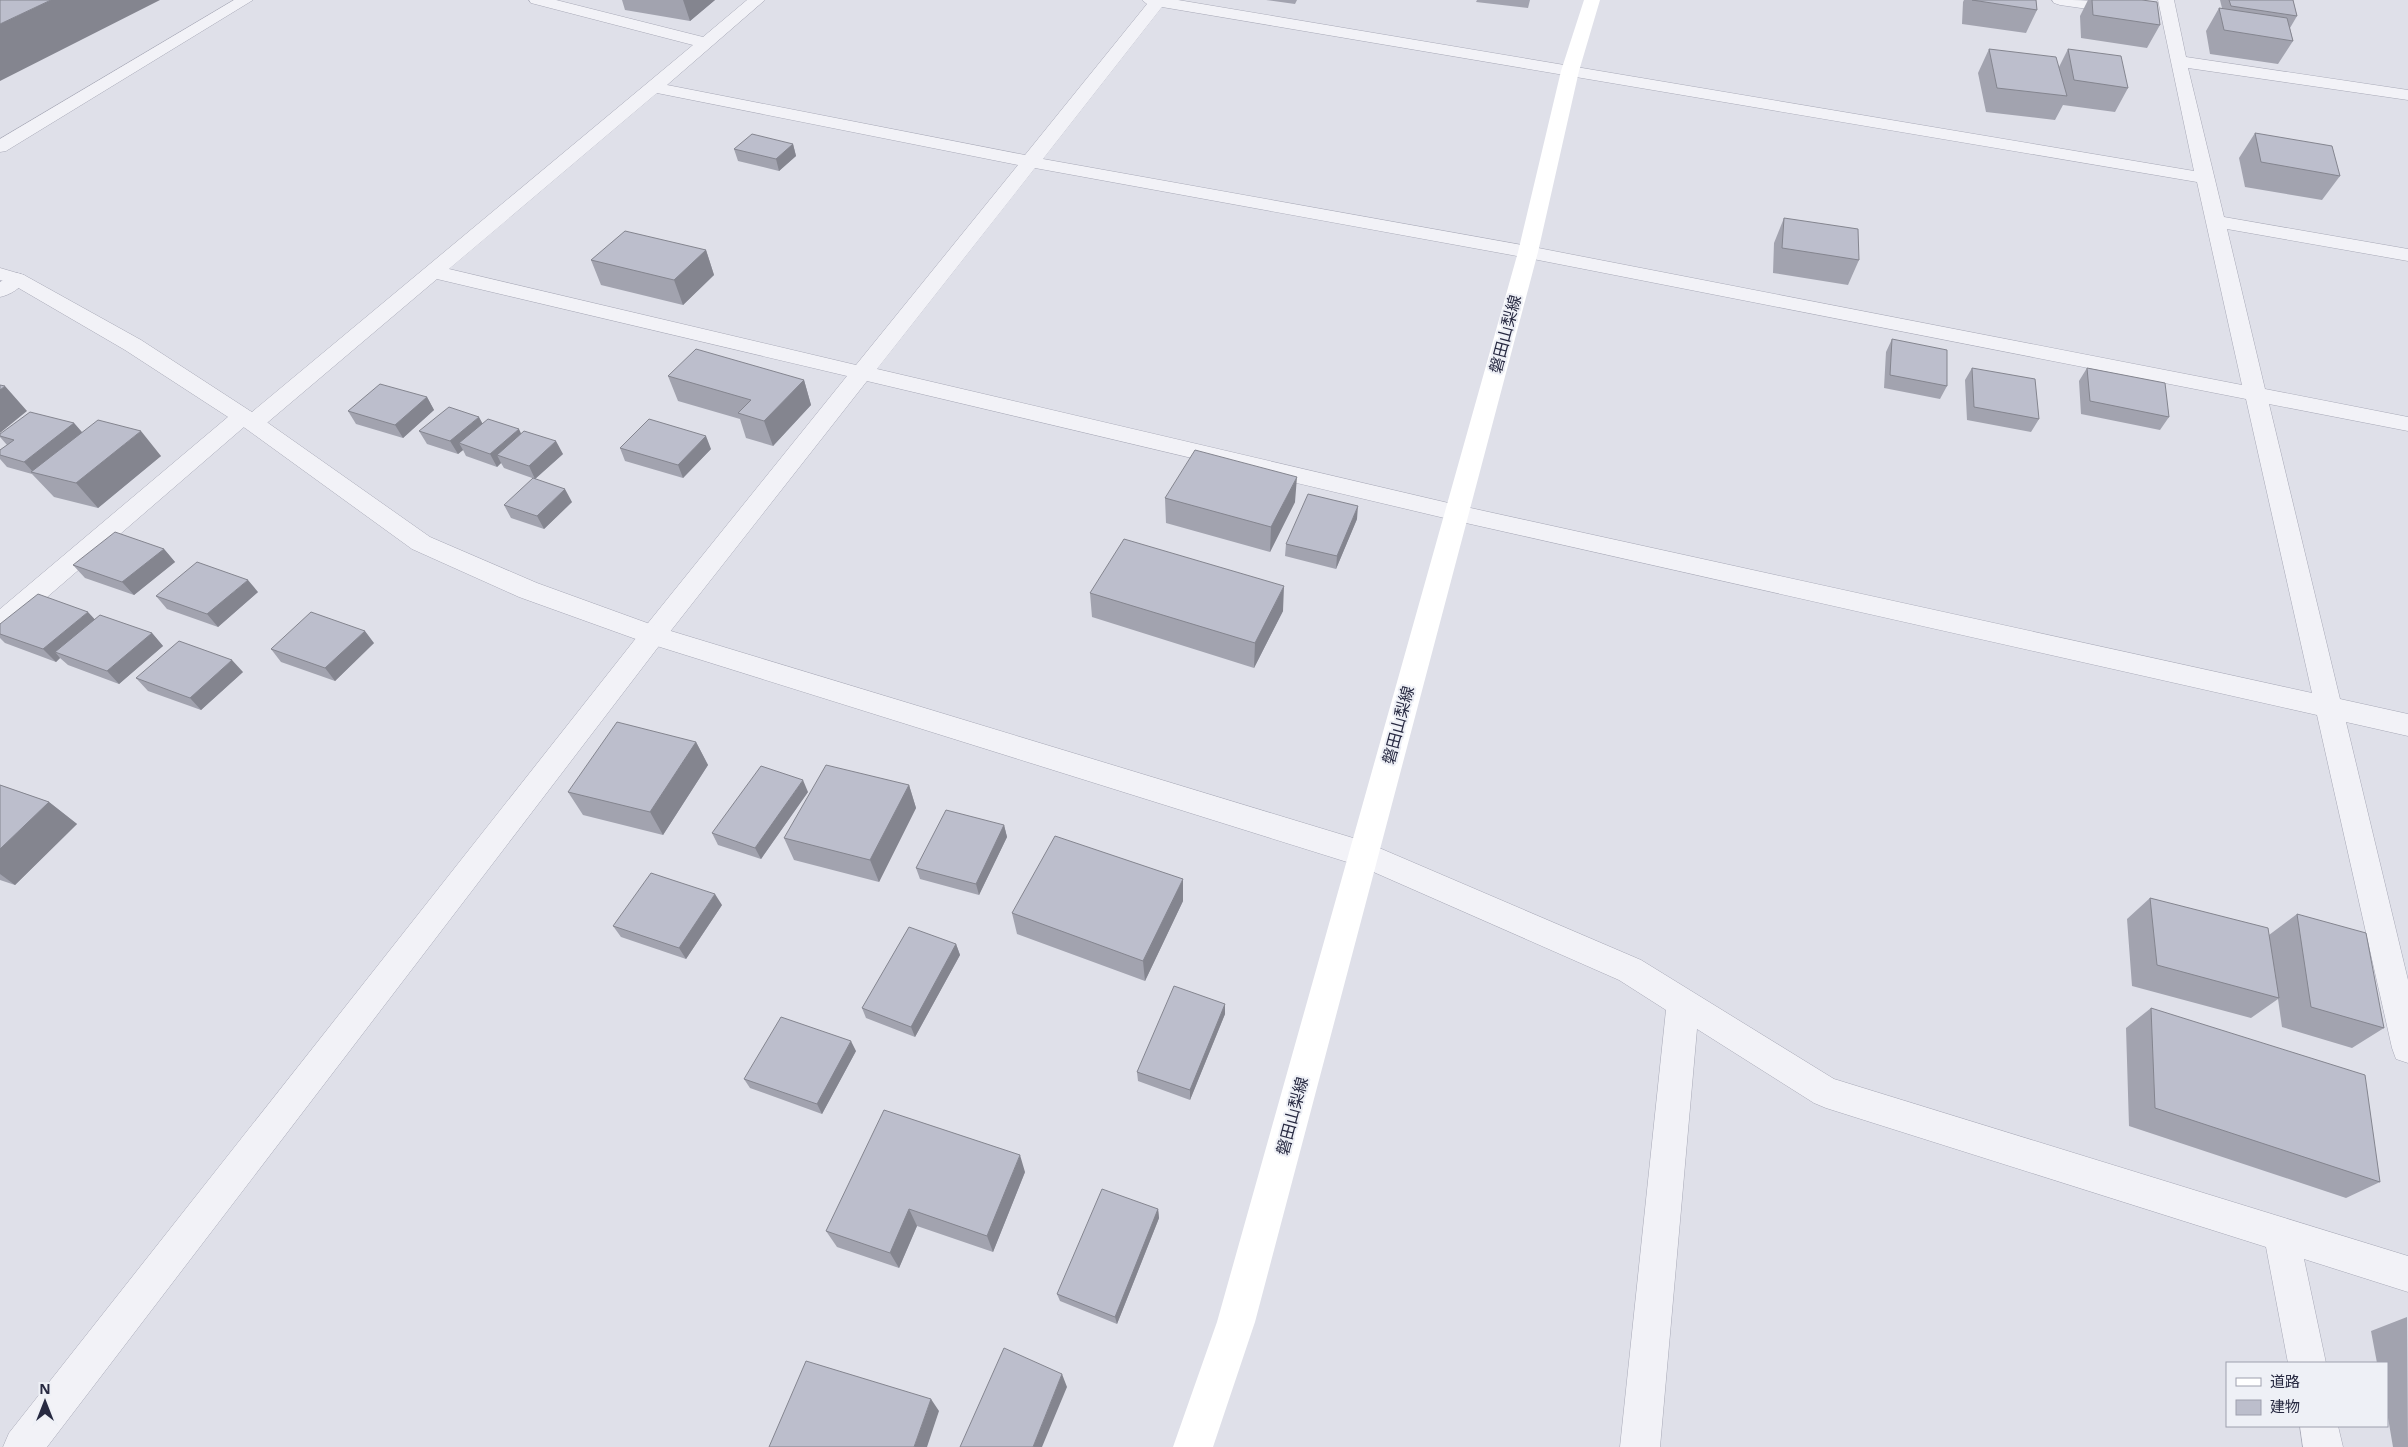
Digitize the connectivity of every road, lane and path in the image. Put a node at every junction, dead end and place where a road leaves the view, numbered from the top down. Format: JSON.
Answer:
{"nodes":[{"id":1,"x":245,"y":0,"type":"edge"},
{"id":2,"x":537,"y":0,"type":"edge"},
{"id":3,"x":757,"y":0,"type":"edge"},
{"id":4,"x":1155,"y":0,"type":"edge"},
{"id":5,"x":1592,"y":0,"type":"edge"},
{"id":6,"x":2060,"y":0,"type":"edge"},
{"id":7,"x":2157,"y":10,"type":"edge"},
{"id":8,"x":706,"y":43,"type":"junction"},
{"id":9,"x":2178,"y":61,"type":"junction"},
{"id":10,"x":1570,"y":71,"type":"junction"},
{"id":11,"x":653,"y":88,"type":"junction"},
{"id":12,"x":2408,"y":95,"type":"edge"},
{"id":13,"x":0,"y":147,"type":"edge"},
{"id":14,"x":1031,"y":162,"type":"junction"},
{"id":15,"x":2205,"y":178,"type":"junction"},
{"id":16,"x":2215,"y":222,"type":"junction"},
{"id":17,"x":1528,"y":252,"type":"junction"},
{"id":18,"x":2408,"y":255,"type":"edge"},
{"id":19,"x":434,"y":272,"type":"junction"},
{"id":20,"x":6,"y":281,"type":"edge"},
{"id":21,"x":862,"y":374,"type":"junction"},
{"id":22,"x":2256,"y":395,"type":"junction"},
{"id":23,"x":248,"y":420,"type":"junction"},
{"id":24,"x":2408,"y":424,"type":"edge"},
{"id":25,"x":1457,"y":512,"type":"junction"},
{"id":26,"x":0,"y":623,"type":"edge"},
{"id":27,"x":653,"y":635,"type":"junction"},
{"id":28,"x":2329,"y":708,"type":"junction"},
{"id":29,"x":2408,"y":725,"type":"edge"},
{"id":30,"x":1362,"y":854,"type":"junction"},
{"id":31,"x":1683,"y":1003,"type":"junction"},
{"id":32,"x":2408,"y":1048,"type":"edge"},
{"id":33,"x":2281,"y":1235,"type":"junction"},
{"id":34,"x":2408,"y":1274,"type":"edge"},
{"id":35,"x":2307,"y":1362,"type":"edge"},
{"id":36,"x":2319,"y":1427,"type":"edge"},
{"id":37,"x":23,"y":1447,"type":"edge"},
{"id":38,"x":1193,"y":1447,"type":"edge"},
{"id":39,"x":1640,"y":1447,"type":"edge"},
{"id":40,"x":2323,"y":1447,"type":"edge"}],
"edges":[{"from":1,"to":13,"type":"street"},
{"from":2,"to":8,"type":"street"},
{"from":3,"to":8,"type":"street"},
{"from":4,"to":10,"type":"street"},
{"from":4,"to":14,"type":"street"},
{"from":5,"to":10,"type":"main road","name":"磐田山梨線"},
{"from":6,"to":7,"type":"street"},
{"from":7,"to":9,"type":"street"},
{"from":8,"to":11,"type":"street"},
{"from":9,"to":12,"type":"street"},
{"from":9,"to":15,"type":"street"},
{"from":10,"to":15,"type":"street"},
{"from":10,"to":17,"type":"main road","name":"磐田山梨線"},
{"from":11,"to":14,"type":"street"},
{"from":11,"to":19,"type":"street"},
{"from":14,"to":17,"type":"street"},
{"from":14,"to":21,"type":"street"},
{"from":15,"to":16,"type":"street"},
{"from":16,"to":18,"type":"street"},
{"from":16,"to":22,"type":"street"},
{"from":17,"to":22,"type":"street"},
{"from":17,"to":25,"type":"main road","name":"磐田山梨線"},
{"from":19,"to":21,"type":"street"},
{"from":19,"to":23,"type":"street"},
{"from":20,"to":23,"type":"street"},
{"from":21,"to":25,"type":"street"},
{"from":21,"to":27,"type":"street"},
{"from":22,"to":24,"type":"street"},
{"from":22,"to":28,"type":"street"},
{"from":23,"to":26,"type":"street"},
{"from":23,"to":27,"type":"street"},
{"from":25,"to":28,"type":"street"},
{"from":25,"to":30,"type":"main road","name":"磐田山梨線"},
{"from":27,"to":30,"type":"street"},
{"from":27,"to":37,"type":"street"},
{"from":28,"to":29,"type":"street"},
{"from":28,"to":32,"type":"street"},
{"from":30,"to":31,"type":"street"},
{"from":30,"to":38,"type":"main road","name":"磐田山梨線"},
{"from":31,"to":33,"type":"street"},
{"from":31,"to":39,"type":"street"},
{"from":33,"to":34,"type":"street"},
{"from":33,"to":35,"type":"street"},
{"from":36,"to":40,"type":"street"}]}
